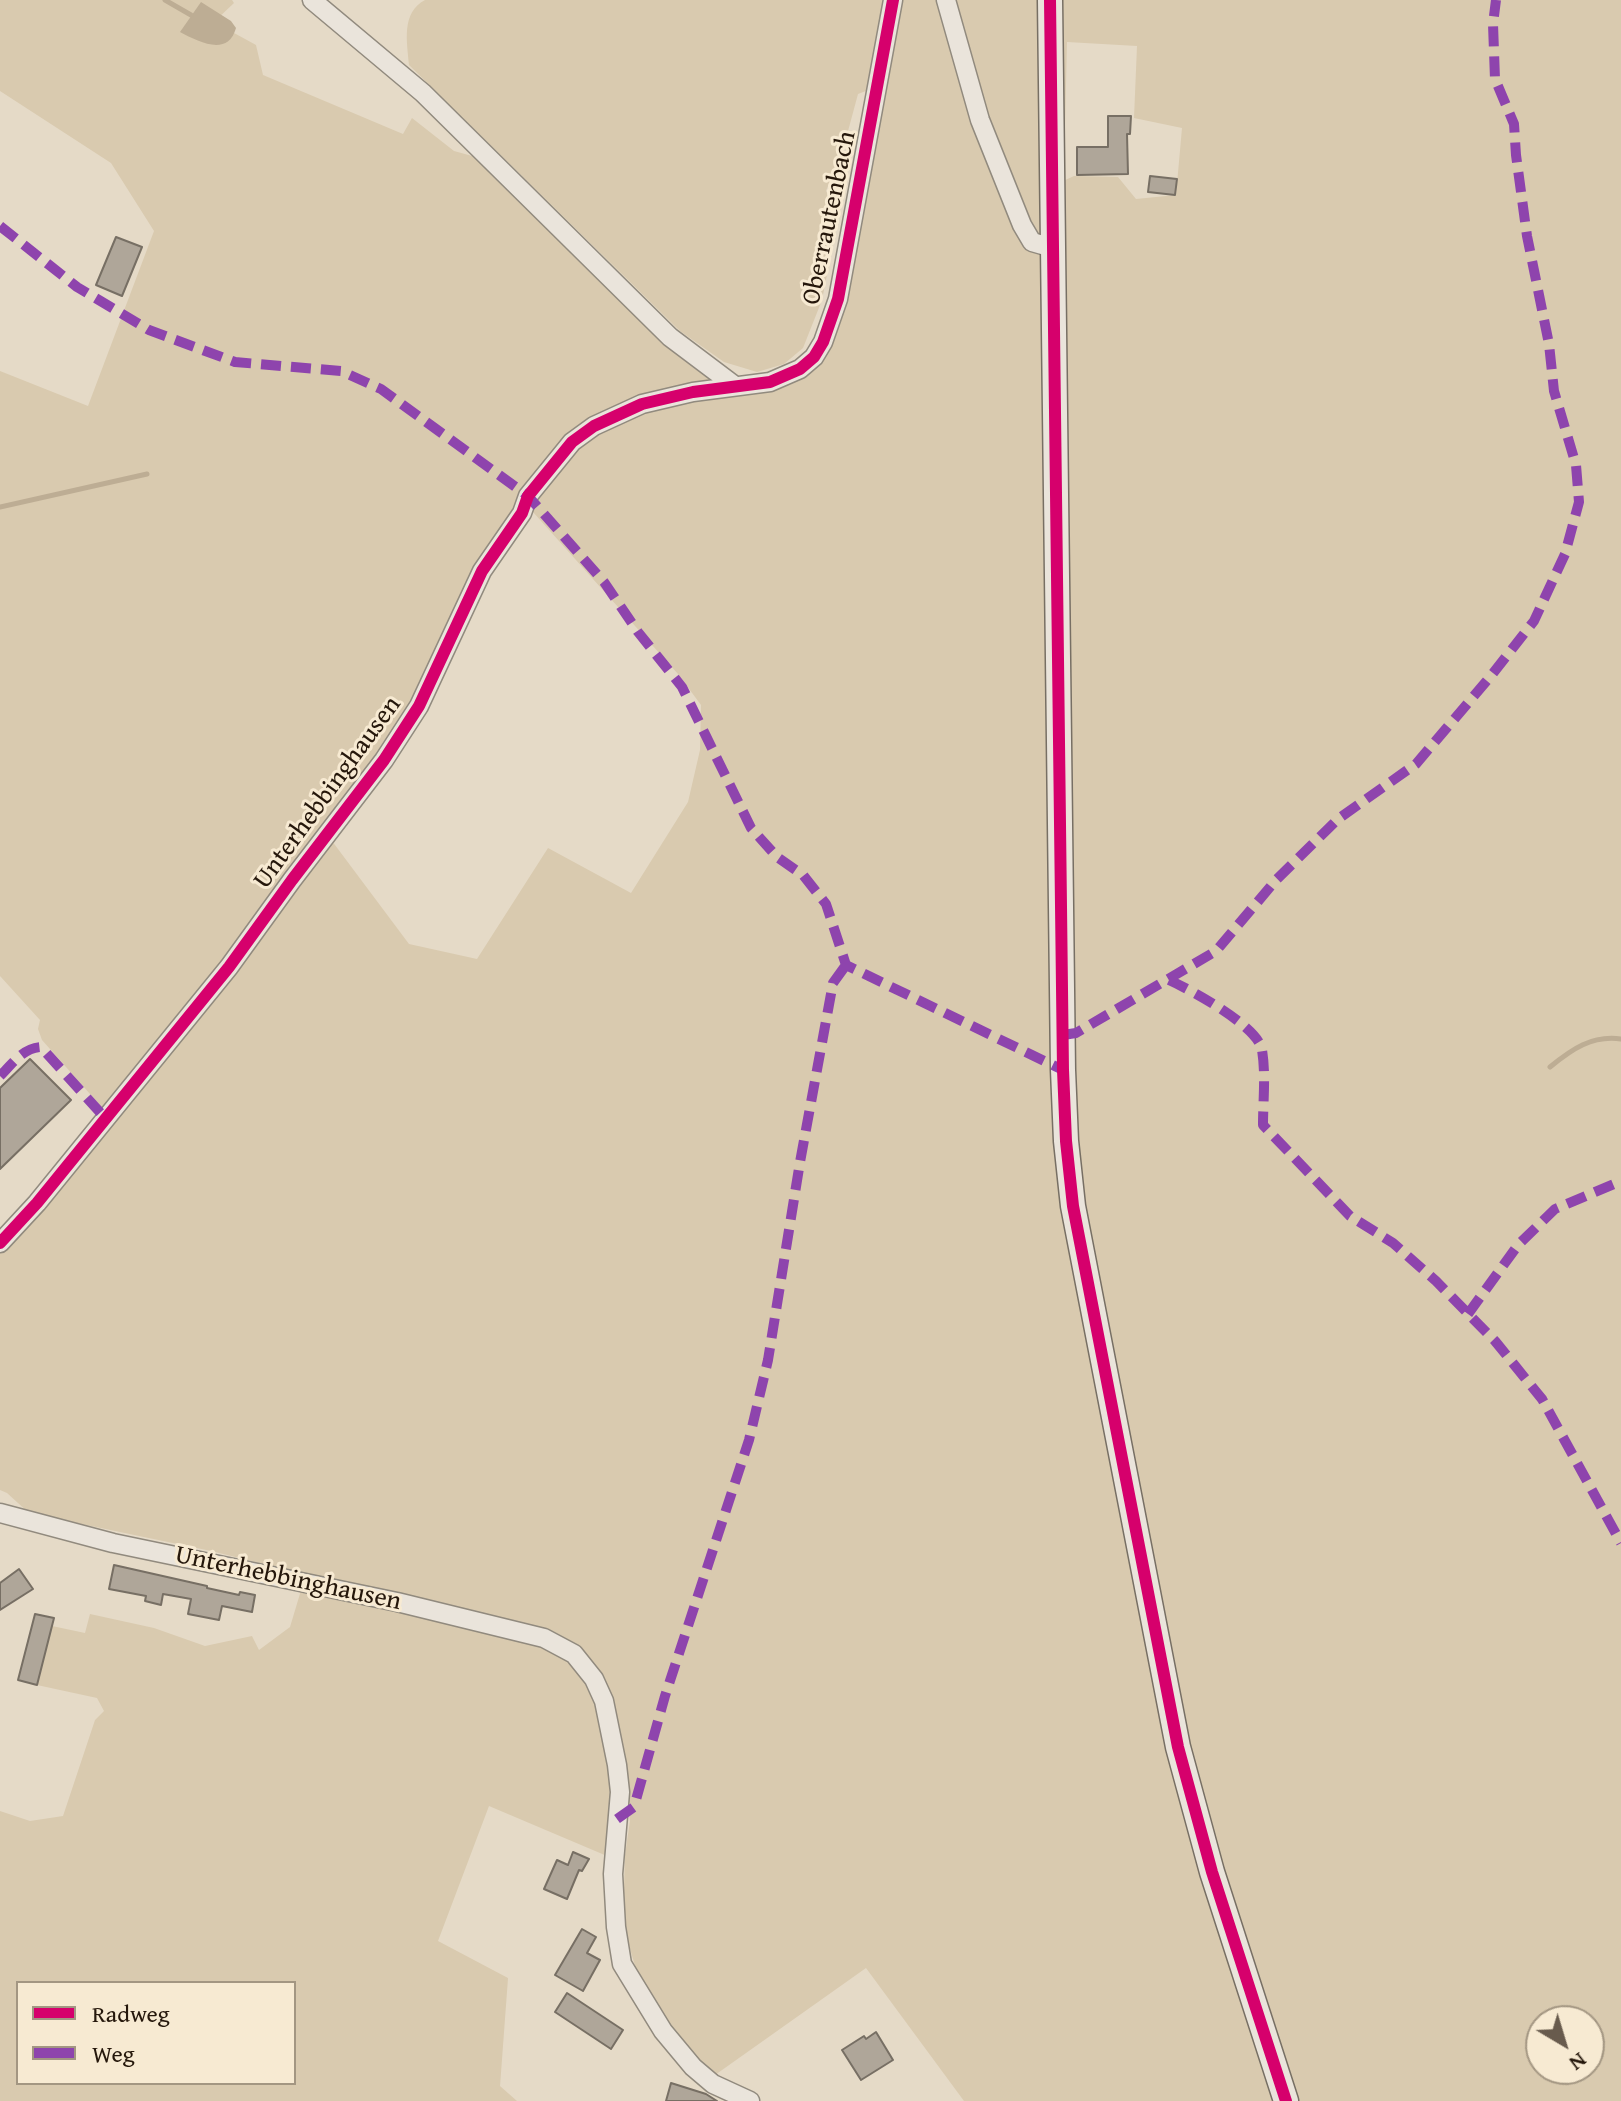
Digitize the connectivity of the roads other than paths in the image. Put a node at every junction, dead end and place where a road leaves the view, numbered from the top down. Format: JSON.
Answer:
{"nodes":[{"id":1,"x":312,"y":0,"type":"edge"},
{"id":2,"x":893,"y":0,"type":"edge"},
{"id":3,"x":946,"y":0,"type":"edge"},
{"id":4,"x":1050,"y":0,"type":"edge"},
{"id":5,"x":1053,"y":248,"type":"junction"},
{"id":6,"x":735,"y":386,"type":"junction"},
{"id":7,"x":0,"y":1243,"type":"edge"},
{"id":8,"x":0,"y":1513,"type":"edge"},
{"id":9,"x":750,"y":2101,"type":"edge"},
{"id":10,"x":1286,"y":2101,"type":"edge"}],
"edges":[{"from":1,"to":6,"type":"street"},
{"from":2,"to":6,"type":"street","name":"Oberrautenbach"},
{"from":3,"to":5,"type":"street"},
{"from":4,"to":5,"type":"main road"},
{"from":5,"to":10,"type":"main road"},
{"from":6,"to":7,"type":"street","name":"Unterhebbinghausen"},
{"from":8,"to":9,"type":"street","name":"Unterhebbinghausen"}]}
